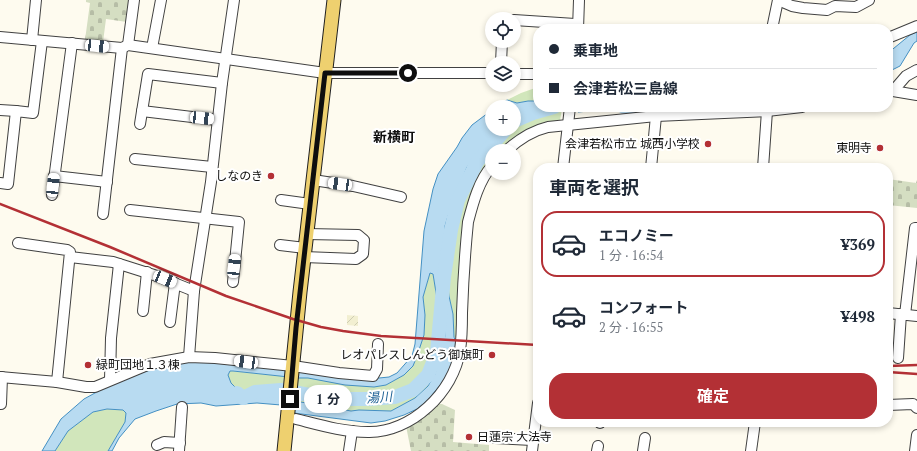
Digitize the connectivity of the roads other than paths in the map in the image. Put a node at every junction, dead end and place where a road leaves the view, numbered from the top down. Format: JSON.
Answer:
{"nodes":[{"id":1,"x":36,"y":0,"type":"edge"},
{"id":2,"x":134,"y":0,"type":"edge"},
{"id":3,"x":161,"y":0,"type":"edge"},
{"id":4,"x":234,"y":0,"type":"edge"},
{"id":5,"x":334,"y":0,"type":"edge"},
{"id":6,"x":579,"y":0,"type":"edge"},
{"id":7,"x":778,"y":0,"type":"edge"},
{"id":8,"x":869,"y":0,"type":"edge"},
{"id":9,"x":521,"y":21,"type":"edge"},
{"id":10,"x":549,"y":24,"type":"edge"},
{"id":11,"x":576,"y":24,"type":"edge"},
{"id":12,"x":773,"y":24,"type":"edge"},
{"id":13,"x":917,"y":26,"type":"edge"},
{"id":14,"x":893,"y":36,"type":"edge"},
{"id":15,"x":0,"y":37,"type":"edge"},
{"id":16,"x":37,"y":40,"type":"junction"},
{"id":17,"x":72,"y":44,"type":"junction"},
{"id":18,"x":125,"y":47,"type":"junction"},
{"id":19,"x":152,"y":48,"type":"junction"},
{"id":20,"x":225,"y":59,"type":"junction"},
{"id":21,"x":917,"y":70,"type":"edge"},
{"id":22,"x":325,"y":73,"type":"junction"},
{"id":23,"x":485,"y":73,"type":"edge"},
{"id":24,"x":521,"y":74,"type":"edge"},
{"id":25,"x":533,"y":74,"type":"edge"},
{"id":26,"x":222,"y":83,"type":"junction"},
{"id":27,"x":893,"y":89,"type":"edge"},
{"id":28,"x":893,"y":91,"type":"edge"},
{"id":29,"x":917,"y":95,"type":"edge"},
{"id":30,"x":0,"y":110,"type":"edge"},
{"id":31,"x":16,"y":111,"type":"junction"},
{"id":32,"x":142,"y":111,"type":"junction"},
{"id":33,"x":570,"y":112,"type":"edge"},
{"id":34,"x":744,"y":112,"type":"edge"},
{"id":35,"x":766,"y":112,"type":"edge"},
{"id":36,"x":656,"y":116,"type":"junction"},
{"id":37,"x":217,"y":120,"type":"junction"},
{"id":38,"x":569,"y":122,"type":"junction"},
{"id":39,"x":140,"y":124,"type":"dead end"},
{"id":40,"x":514,"y":144,"type":"edge"},
{"id":41,"x":135,"y":159,"type":"dead end"},
{"id":42,"x":564,"y":163,"type":"edge"},
{"id":43,"x":651,"y":163,"type":"edge"},
{"id":44,"x":763,"y":163,"type":"edge"},
{"id":45,"x":212,"y":167,"type":"junction"},
{"id":46,"x":54,"y":176,"type":"junction"},
{"id":47,"x":485,"y":176,"type":"edge"},
{"id":48,"x":313,"y":180,"type":"junction"},
{"id":49,"x":107,"y":182,"type":"junction"},
{"id":50,"x":0,"y":184,"type":"edge"},
{"id":51,"x":52,"y":194,"type":"dead end"},
{"id":52,"x":401,"y":197,"type":"dead end"},
{"id":53,"x":281,"y":200,"type":"dead end"},
{"id":54,"x":310,"y":204,"type":"junction"},
{"id":55,"x":130,"y":210,"type":"dead end"},
{"id":56,"x":103,"y":214,"type":"dead end"},
{"id":57,"x":206,"y":218,"type":"junction"},
{"id":58,"x":917,"y":228,"type":"edge"},
{"id":59,"x":307,"y":234,"type":"junction"},
{"id":60,"x":18,"y":243,"type":"dead end"},
{"id":61,"x":280,"y":245,"type":"dead end"},
{"id":62,"x":304,"y":252,"type":"junction"},
{"id":63,"x":70,"y":257,"type":"junction"},
{"id":64,"x":119,"y":264,"type":"junction"},
{"id":65,"x":147,"y":272,"type":"junction"},
{"id":66,"x":233,"y":282,"type":"dead end"},
{"id":67,"x":176,"y":283,"type":"junction"},
{"id":68,"x":194,"y":291,"type":"junction"},
{"id":69,"x":143,"y":311,"type":"dead end"},
{"id":70,"x":893,"y":314,"type":"edge"},
{"id":71,"x":903,"y":315,"type":"junction"},
{"id":72,"x":917,"y":316,"type":"edge"},
{"id":73,"x":170,"y":322,"type":"dead end"},
{"id":74,"x":378,"y":344,"type":"dead end"},
{"id":75,"x":189,"y":357,"type":"junction"},
{"id":76,"x":898,"y":358,"type":"dead end"},
{"id":77,"x":293,"y":368,"type":"junction"},
{"id":78,"x":1,"y":377,"type":"edge"},
{"id":79,"x":110,"y":380,"type":"junction"},
{"id":80,"x":57,"y":382,"type":"junction"},
{"id":81,"x":1,"y":404,"type":"dead end"},
{"id":82,"x":893,"y":405,"type":"edge"},
{"id":83,"x":182,"y":407,"type":"dead end"},
{"id":84,"x":917,"y":408,"type":"edge"},
{"id":85,"x":292,"y":417,"type":"junction"},
{"id":86,"x":535,"y":427,"type":"edge"},
{"id":87,"x":754,"y":427,"type":"edge"},
{"id":88,"x":352,"y":431,"type":"junction"},
{"id":89,"x":917,"y":435,"type":"edge"},
{"id":90,"x":495,"y":438,"type":"dead end"},
{"id":91,"x":645,"y":438,"type":"dead end"},
{"id":92,"x":532,"y":440,"type":"dead end"},
{"id":93,"x":157,"y":445,"type":"dead end"},
{"id":94,"x":180,"y":447,"type":"edge"},
{"id":95,"x":284,"y":451,"type":"edge"},
{"id":96,"x":349,"y":451,"type":"edge"},
{"id":97,"x":532,"y":451,"type":"edge"},
{"id":98,"x":643,"y":451,"type":"edge"},
{"id":99,"x":751,"y":451,"type":"edge"},
{"id":100,"x":915,"y":451,"type":"edge"}],
"edges":[{"from":1,"to":16,"type":"street"},
{"from":2,"to":18,"type":"street"},
{"from":3,"to":19,"type":"street"},
{"from":4,"to":20,"type":"street"},
{"from":5,"to":22,"type":"main road"},
{"from":6,"to":11,"type":"street"},
{"from":7,"to":8,"type":"street"},
{"from":7,"to":12,"type":"street"},
{"from":9,"to":10,"type":"street"},
{"from":13,"to":14,"type":"street"},
{"from":15,"to":16,"type":"street"},
{"from":16,"to":17,"type":"street"},
{"from":16,"to":31,"type":"street"},
{"from":17,"to":18,"type":"street"},
{"from":17,"to":46,"type":"street"},
{"from":18,"to":19,"type":"street"},
{"from":18,"to":49,"type":"street"},
{"from":19,"to":20,"type":"street"},
{"from":20,"to":22,"type":"street"},
{"from":20,"to":26,"type":"street"},
{"from":21,"to":27,"type":"street"},
{"from":22,"to":23,"type":"street"},
{"from":22,"to":48,"type":"main road"},
{"from":24,"to":25,"type":"street"},
{"from":26,"to":32,"type":"street"},
{"from":26,"to":37,"type":"street"},
{"from":28,"to":29,"type":"street"},
{"from":30,"to":31,"type":"street"},
{"from":31,"to":50,"type":"street"},
{"from":32,"to":37,"type":"street"},
{"from":32,"to":39,"type":"street"},
{"from":33,"to":38,"type":"street"},
{"from":34,"to":36,"type":"street"},
{"from":35,"to":44,"type":"street"},
{"from":36,"to":38,"type":"street"},
{"from":36,"to":43,"type":"street"},
{"from":37,"to":45,"type":"street"},
{"from":38,"to":40,"type":"street"},
{"from":38,"to":42,"type":"street"},
{"from":41,"to":45,"type":"street"},
{"from":45,"to":57,"type":"street"},
{"from":46,"to":49,"type":"street"},
{"from":46,"to":51,"type":"street"},
{"from":47,"to":88,"type":"street"},
{"from":48,"to":52,"type":"street"},
{"from":48,"to":54,"type":"main road"},
{"from":49,"to":56,"type":"street"},
{"from":53,"to":54,"type":"street"},
{"from":54,"to":59,"type":"main road"},
{"from":55,"to":57,"type":"street"},
{"from":57,"to":66,"type":"street"},
{"from":57,"to":68,"type":"street"},
{"from":58,"to":71,"type":"street"},
{"from":59,"to":62,"type":"main road"},
{"from":59,"to":62,"type":"street"},
{"from":60,"to":63,"type":"street"},
{"from":61,"to":62,"type":"street"},
{"from":62,"to":77,"type":"main road"},
{"from":63,"to":64,"type":"street"},
{"from":63,"to":80,"type":"street"},
{"from":64,"to":65,"type":"street"},
{"from":64,"to":79,"type":"street"},
{"from":65,"to":67,"type":"street"},
{"from":65,"to":69,"type":"street"},
{"from":67,"to":68,"type":"street"},
{"from":67,"to":73,"type":"street"},
{"from":68,"to":75,"type":"street"},
{"from":70,"to":71,"type":"street"},
{"from":71,"to":72,"type":"street"},
{"from":71,"to":76,"type":"street"},
{"from":74,"to":77,"type":"street"},
{"from":75,"to":77,"type":"street"},
{"from":75,"to":79,"type":"street"},
{"from":77,"to":85,"type":"main road"},
{"from":78,"to":80,"type":"street"},
{"from":78,"to":81,"type":"street"},
{"from":79,"to":80,"type":"street"},
{"from":82,"to":84,"type":"street"},
{"from":83,"to":94,"type":"street"},
{"from":85,"to":88,"type":"street"},
{"from":85,"to":95,"type":"main road"},
{"from":86,"to":97,"type":"street"},
{"from":87,"to":99,"type":"street"},
{"from":88,"to":96,"type":"street"},
{"from":89,"to":100,"type":"street"},
{"from":90,"to":92,"type":"street"},
{"from":91,"to":98,"type":"street"},
{"from":93,"to":94,"type":"street"}]}
